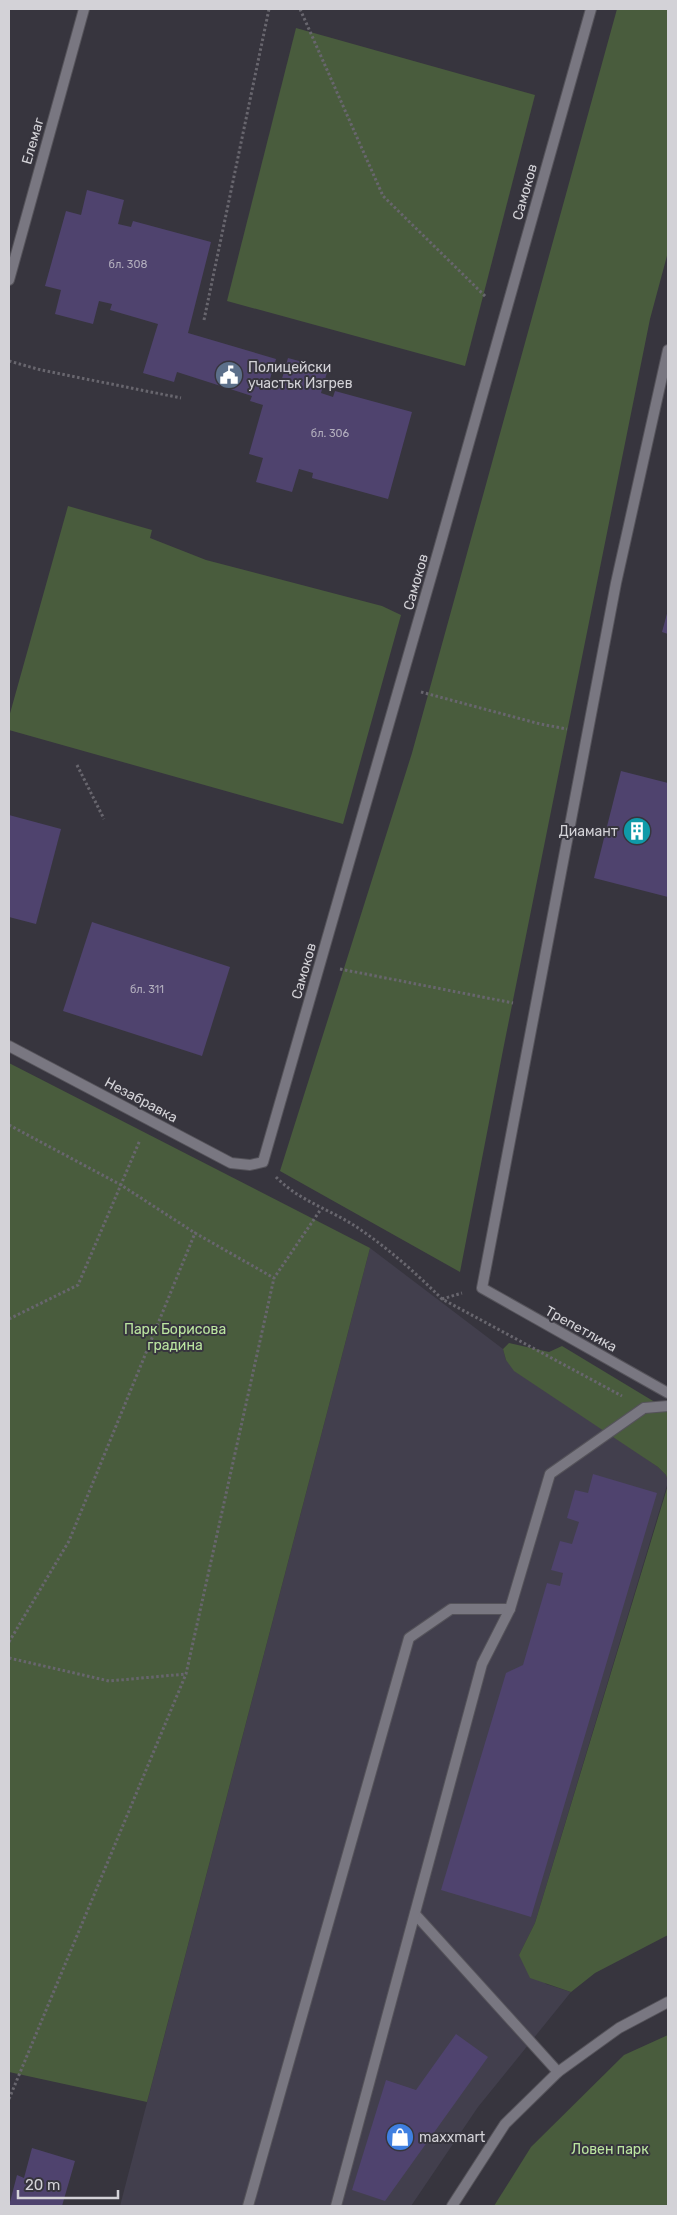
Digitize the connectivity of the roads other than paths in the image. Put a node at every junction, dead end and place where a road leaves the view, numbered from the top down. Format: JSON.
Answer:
{"nodes":[{"id":1,"x":84,"y":9,"type":"edge"},
{"id":2,"x":591,"y":9,"type":"edge"},
{"id":3,"x":9,"y":280,"type":"edge"},
{"id":4,"x":668,"y":350,"type":"edge"},
{"id":5,"x":9,"y":1046,"type":"edge"},
{"id":6,"x":263,"y":1162,"type":"joint"},
{"id":7,"x":668,"y":1393,"type":"edge"},
{"id":8,"x":668,"y":1406,"type":"edge"},
{"id":9,"x":510,"y":1609,"type":"junction"},
{"id":10,"x":415,"y":1914,"type":"junction"},
{"id":11,"x":668,"y":2002,"type":"edge"},
{"id":12,"x":558,"y":2072,"type":"junction"},
{"id":13,"x":248,"y":2206,"type":"edge"},
{"id":14,"x":336,"y":2206,"type":"edge"},
{"id":15,"x":452,"y":2206,"type":"edge"}],
"edges":[{"from":1,"to":3,"type":"street","name":"Елемаг"},
{"from":2,"to":6,"type":"street","name":"Самоков"},
{"from":4,"to":7,"type":"street","name":"Трепетлика"},
{"from":5,"to":6,"type":"street","name":"Незабравка"},
{"from":8,"to":9,"type":"street"},
{"from":9,"to":10,"type":"street"},
{"from":9,"to":13,"type":"street"},
{"from":10,"to":12,"type":"street"},
{"from":10,"to":14,"type":"street"},
{"from":11,"to":12,"type":"street"},
{"from":12,"to":15,"type":"street"}]}
